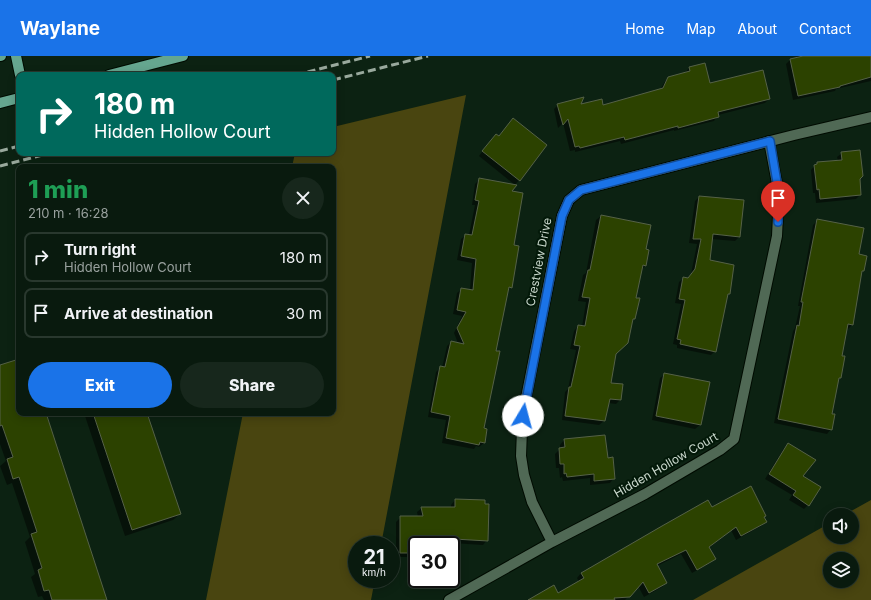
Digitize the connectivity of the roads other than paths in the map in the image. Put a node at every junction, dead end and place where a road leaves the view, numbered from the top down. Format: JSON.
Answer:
{"nodes":[{"id":1,"x":16,"y":56,"type":"edge"},
{"id":2,"x":183,"y":56,"type":"edge"},
{"id":3,"x":19,"y":72,"type":"edge"},
{"id":4,"x":121,"y":72,"type":"edge"},
{"id":5,"x":16,"y":99,"type":"edge"},
{"id":6,"x":0,"y":103,"type":"edge"},
{"id":7,"x":871,"y":117,"type":"edge"},
{"id":8,"x":770,"y":141,"type":"junction"},
{"id":9,"x":552,"y":542,"type":"junction"},
{"id":10,"x":449,"y":600,"type":"edge"}],
"edges":[{"from":1,"to":3,"type":"main road"},
{"from":2,"to":4,"type":"main road"},
{"from":5,"to":6,"type":"main road"},
{"from":7,"to":8,"type":"street","name":"Crestview Drive"},
{"from":8,"to":9,"type":"street","name":"Hidden Hollow Court"},
{"from":8,"to":9,"type":"street","name":"Crestview Drive"},
{"from":9,"to":10,"type":"street","name":"Hidden Hollow Court"}]}
